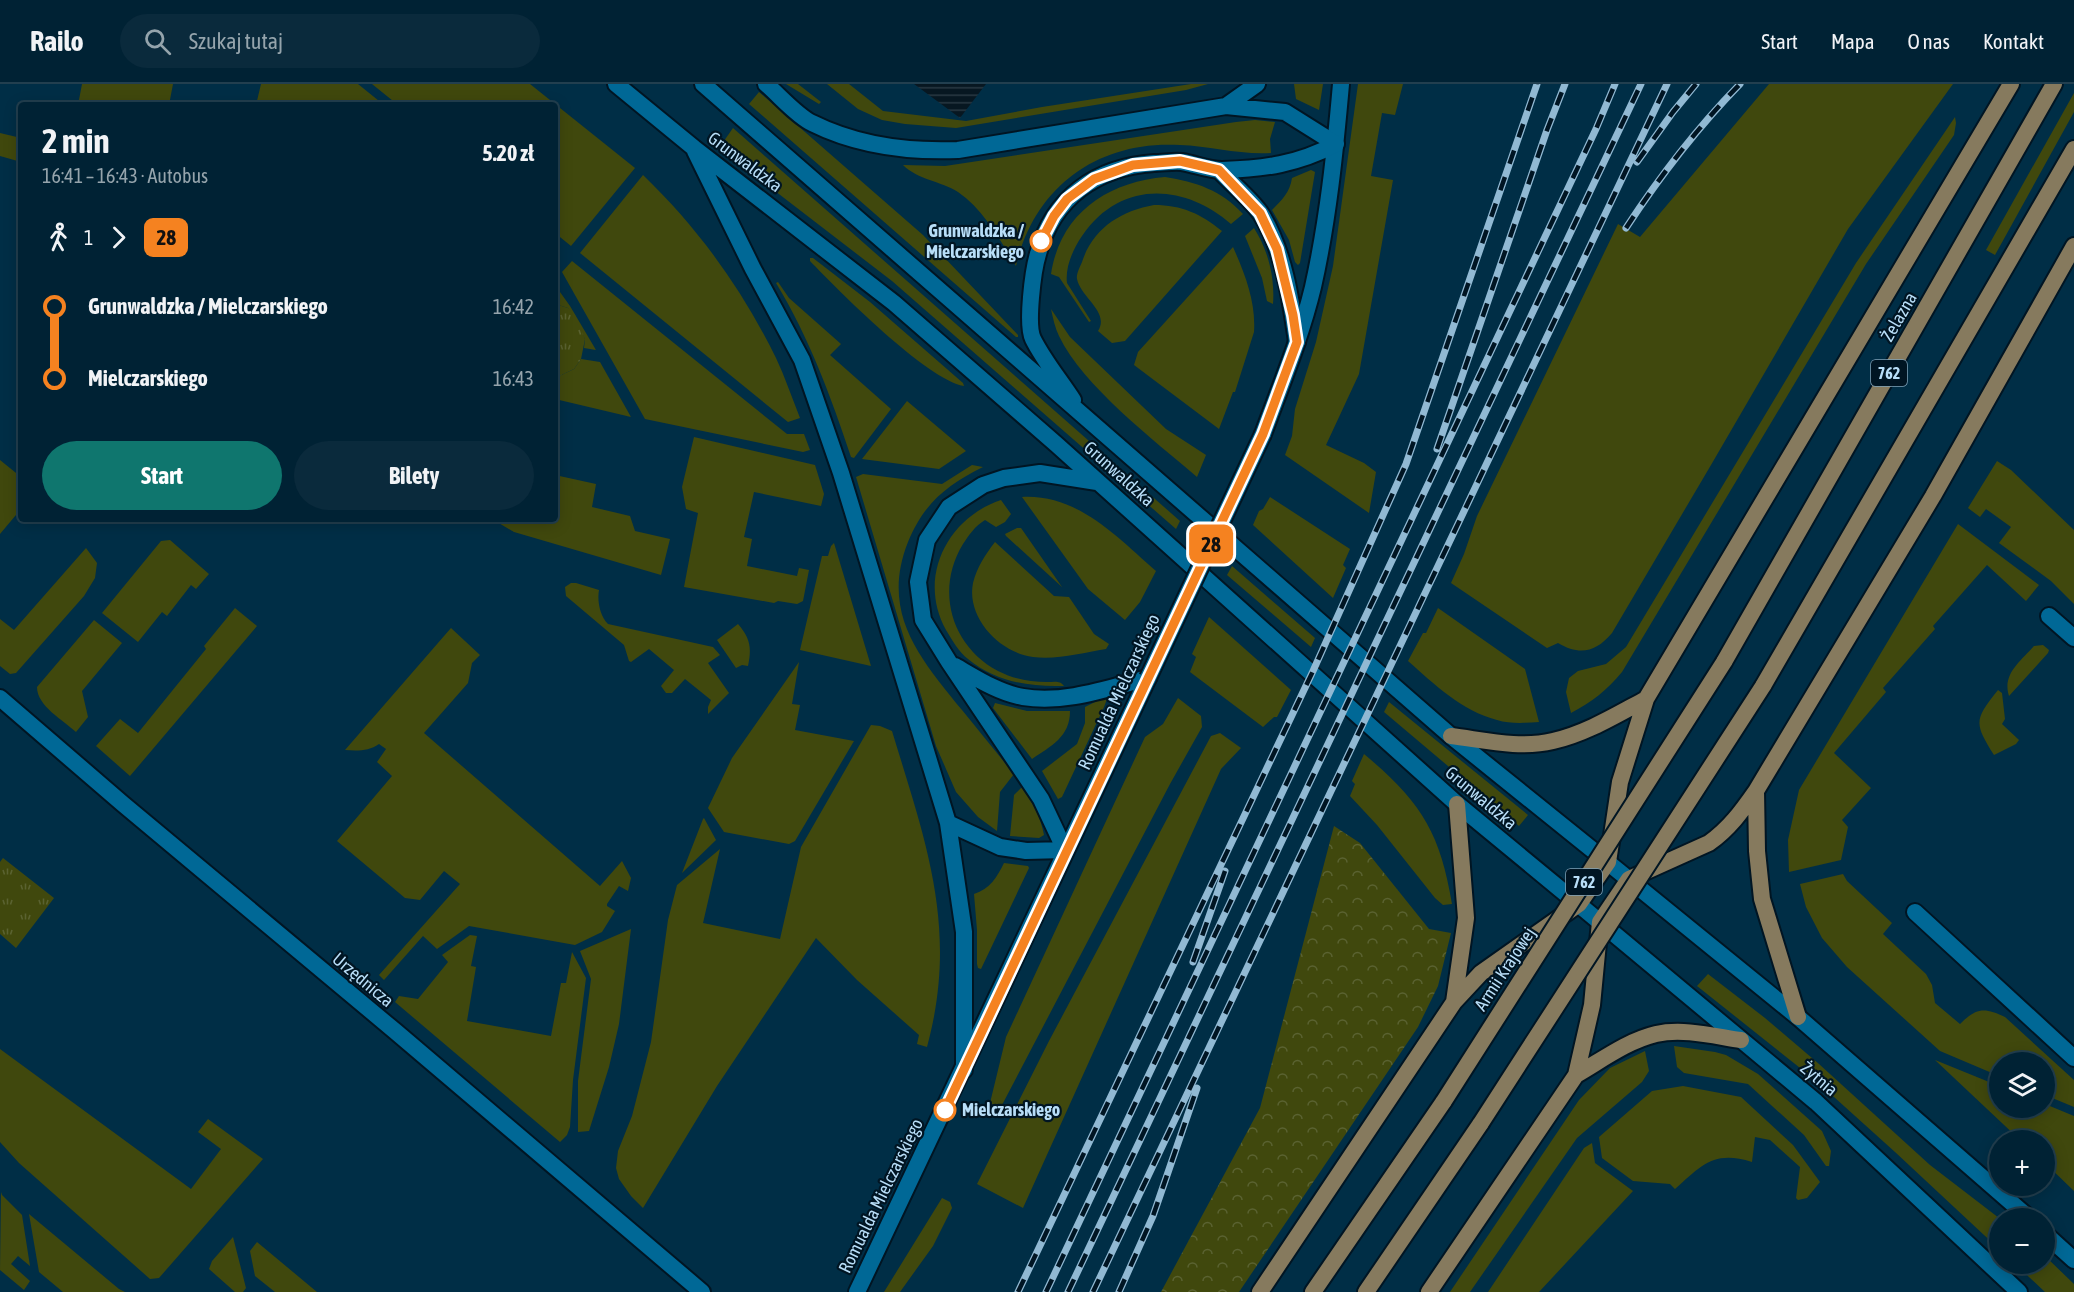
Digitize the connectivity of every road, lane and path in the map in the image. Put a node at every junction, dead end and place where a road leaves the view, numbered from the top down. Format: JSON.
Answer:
{"nodes":[{"id":1,"x":616,"y":84,"type":"edge"},
{"id":2,"x":703,"y":84,"type":"edge"},
{"id":3,"x":766,"y":84,"type":"edge"},
{"id":4,"x":1257,"y":84,"type":"edge"},
{"id":5,"x":1341,"y":84,"type":"edge"},
{"id":6,"x":2011,"y":84,"type":"edge"},
{"id":7,"x":2054,"y":84,"type":"edge"},
{"id":8,"x":1226,"y":106,"type":"junction"},
{"id":9,"x":1336,"y":144,"type":"junction"},
{"id":10,"x":693,"y":148,"type":"junction"},
{"id":11,"x":2074,"y":149,"type":"edge"},
{"id":12,"x":1219,"y":170,"type":"junction"},
{"id":13,"x":2074,"y":246,"type":"edge"},
{"id":14,"x":1297,"y":342,"type":"junction"},
{"id":15,"x":1085,"y":419,"type":"junction"},
{"id":16,"x":1097,"y":482,"type":"junction"},
{"id":17,"x":2049,"y":616,"type":"dead end"},
{"id":18,"x":2074,"y":638,"type":"edge"},
{"id":19,"x":949,"y":662,"type":"junction"},
{"id":20,"x":1724,"y":662,"type":"joint"},
{"id":21,"x":1148,"y":678,"type":"junction"},
{"id":22,"x":0,"y":698,"type":"edge"},
{"id":23,"x":1646,"y":699,"type":"junction"},
{"id":24,"x":1451,"y":736,"type":"junction"},
{"id":25,"x":1756,"y":791,"type":"junction"},
{"id":26,"x":1457,"y":804,"type":"junction"},
{"id":27,"x":948,"y":823,"type":"junction"},
{"id":28,"x":1065,"y":850,"type":"junction"},
{"id":29,"x":1609,"y":863,"type":"junction"},
{"id":30,"x":1629,"y":879,"type":"junction"},
{"id":31,"x":1581,"y":906,"type":"junction"},
{"id":32,"x":1915,"y":912,"type":"dead end"},
{"id":33,"x":1600,"y":922,"type":"junction"},
{"id":34,"x":1454,"y":1002,"type":"junction"},
{"id":35,"x":1798,"y":1017,"type":"junction"},
{"id":36,"x":1741,"y":1040,"type":"junction"},
{"id":37,"x":2074,"y":1058,"type":"edge"},
{"id":38,"x":964,"y":1070,"type":"junction"},
{"id":39,"x":1576,"y":1074,"type":"junction"},
{"id":40,"x":2018,"y":1208,"type":"edge"},
{"id":41,"x":2055,"y":1243,"type":"edge"},
{"id":42,"x":2074,"y":1260,"type":"edge"},
{"id":43,"x":702,"y":1292,"type":"edge"},
{"id":44,"x":857,"y":1292,"type":"edge"},
{"id":45,"x":1260,"y":1292,"type":"edge"},
{"id":46,"x":1313,"y":1292,"type":"edge"},
{"id":47,"x":1366,"y":1292,"type":"edge"},
{"id":48,"x":1429,"y":1292,"type":"edge"},
{"id":49,"x":2019,"y":1292,"type":"edge"}],
"edges":[{"from":1,"to":10,"type":"main road","name":"Grunwaldzka"},
{"from":2,"to":15,"type":"main road","name":"Grunwaldzka"},
{"from":3,"to":8,"type":"main road"},
{"from":4,"to":8,"type":"main road"},
{"from":5,"to":9,"type":"main road","name":"Romualda Mielczarskiego"},
{"from":6,"to":23,"type":"main road"},
{"from":7,"to":20,"type":"main road","name":"Żelazna","number":"762"},
{"from":8,"to":9,"type":"main road"},
{"from":9,"to":12,"type":"main road"},
{"from":9,"to":14,"type":"main road","name":"Romualda Mielczarskiego"},
{"from":10,"to":16,"type":"main road","name":"Grunwaldzka"},
{"from":10,"to":27,"type":"main road"},
{"from":11,"to":47,"type":"main road","number":"762","bridge":true},
{"from":12,"to":14,"type":"main road"},
{"from":12,"to":15,"type":"main road"},
{"from":13,"to":25,"type":"main road"},
{"from":14,"to":21,"type":"main road","name":"Romualda Mielczarskiego","bridge":true},
{"from":15,"to":24,"type":"main road","name":"Grunwaldzka"},
{"from":16,"to":19,"type":"main road"},
{"from":16,"to":26,"type":"main road","name":"Grunwaldzka"},
{"from":17,"to":18,"type":"main road"},
{"from":19,"to":21,"type":"main road"},
{"from":19,"to":28,"type":"main road"},
{"from":20,"to":46,"type":"main road","name":"Armii Krajowej","number":"762","bridge":true},
{"from":21,"to":28,"type":"main road","name":"Romualda Mielczarskiego"},
{"from":22,"to":43,"type":"main road","name":"Urzędnicza"},
{"from":23,"to":24,"type":"main road"},
{"from":23,"to":29,"type":"main road"},
{"from":24,"to":29,"type":"main road","name":"Grunwaldzka"},
{"from":25,"to":30,"type":"main road"},
{"from":25,"to":35,"type":"main road"},
{"from":26,"to":31,"type":"main road","name":"Grunwaldzka"},
{"from":26,"to":34,"type":"main road"},
{"from":27,"to":28,"type":"main road"},
{"from":27,"to":38,"type":"main road"},
{"from":28,"to":38,"type":"main road","name":"Romualda Mielczarskiego"},
{"from":29,"to":30,"type":"main road","name":"Żytnia"},
{"from":29,"to":31,"type":"main road"},
{"from":30,"to":33,"type":"main road"},
{"from":30,"to":35,"type":"main road","name":"Żytnia"},
{"from":31,"to":33,"type":"main road","name":"Żytnia"},
{"from":31,"to":34,"type":"main road"},
{"from":32,"to":37,"type":"main road"},
{"from":33,"to":36,"type":"main road","name":"Żytnia"},
{"from":33,"to":39,"type":"main road"},
{"from":34,"to":45,"type":"main road"},
{"from":35,"to":40,"type":"main road","name":"Żytnia"},
{"from":36,"to":39,"type":"main road"},
{"from":36,"to":49,"type":"main road","name":"Żytnia"},
{"from":38,"to":44,"type":"main road","name":"Romualda Mielczarskiego"},
{"from":39,"to":48,"type":"main road"},
{"from":41,"to":42,"type":"main road"}]}
